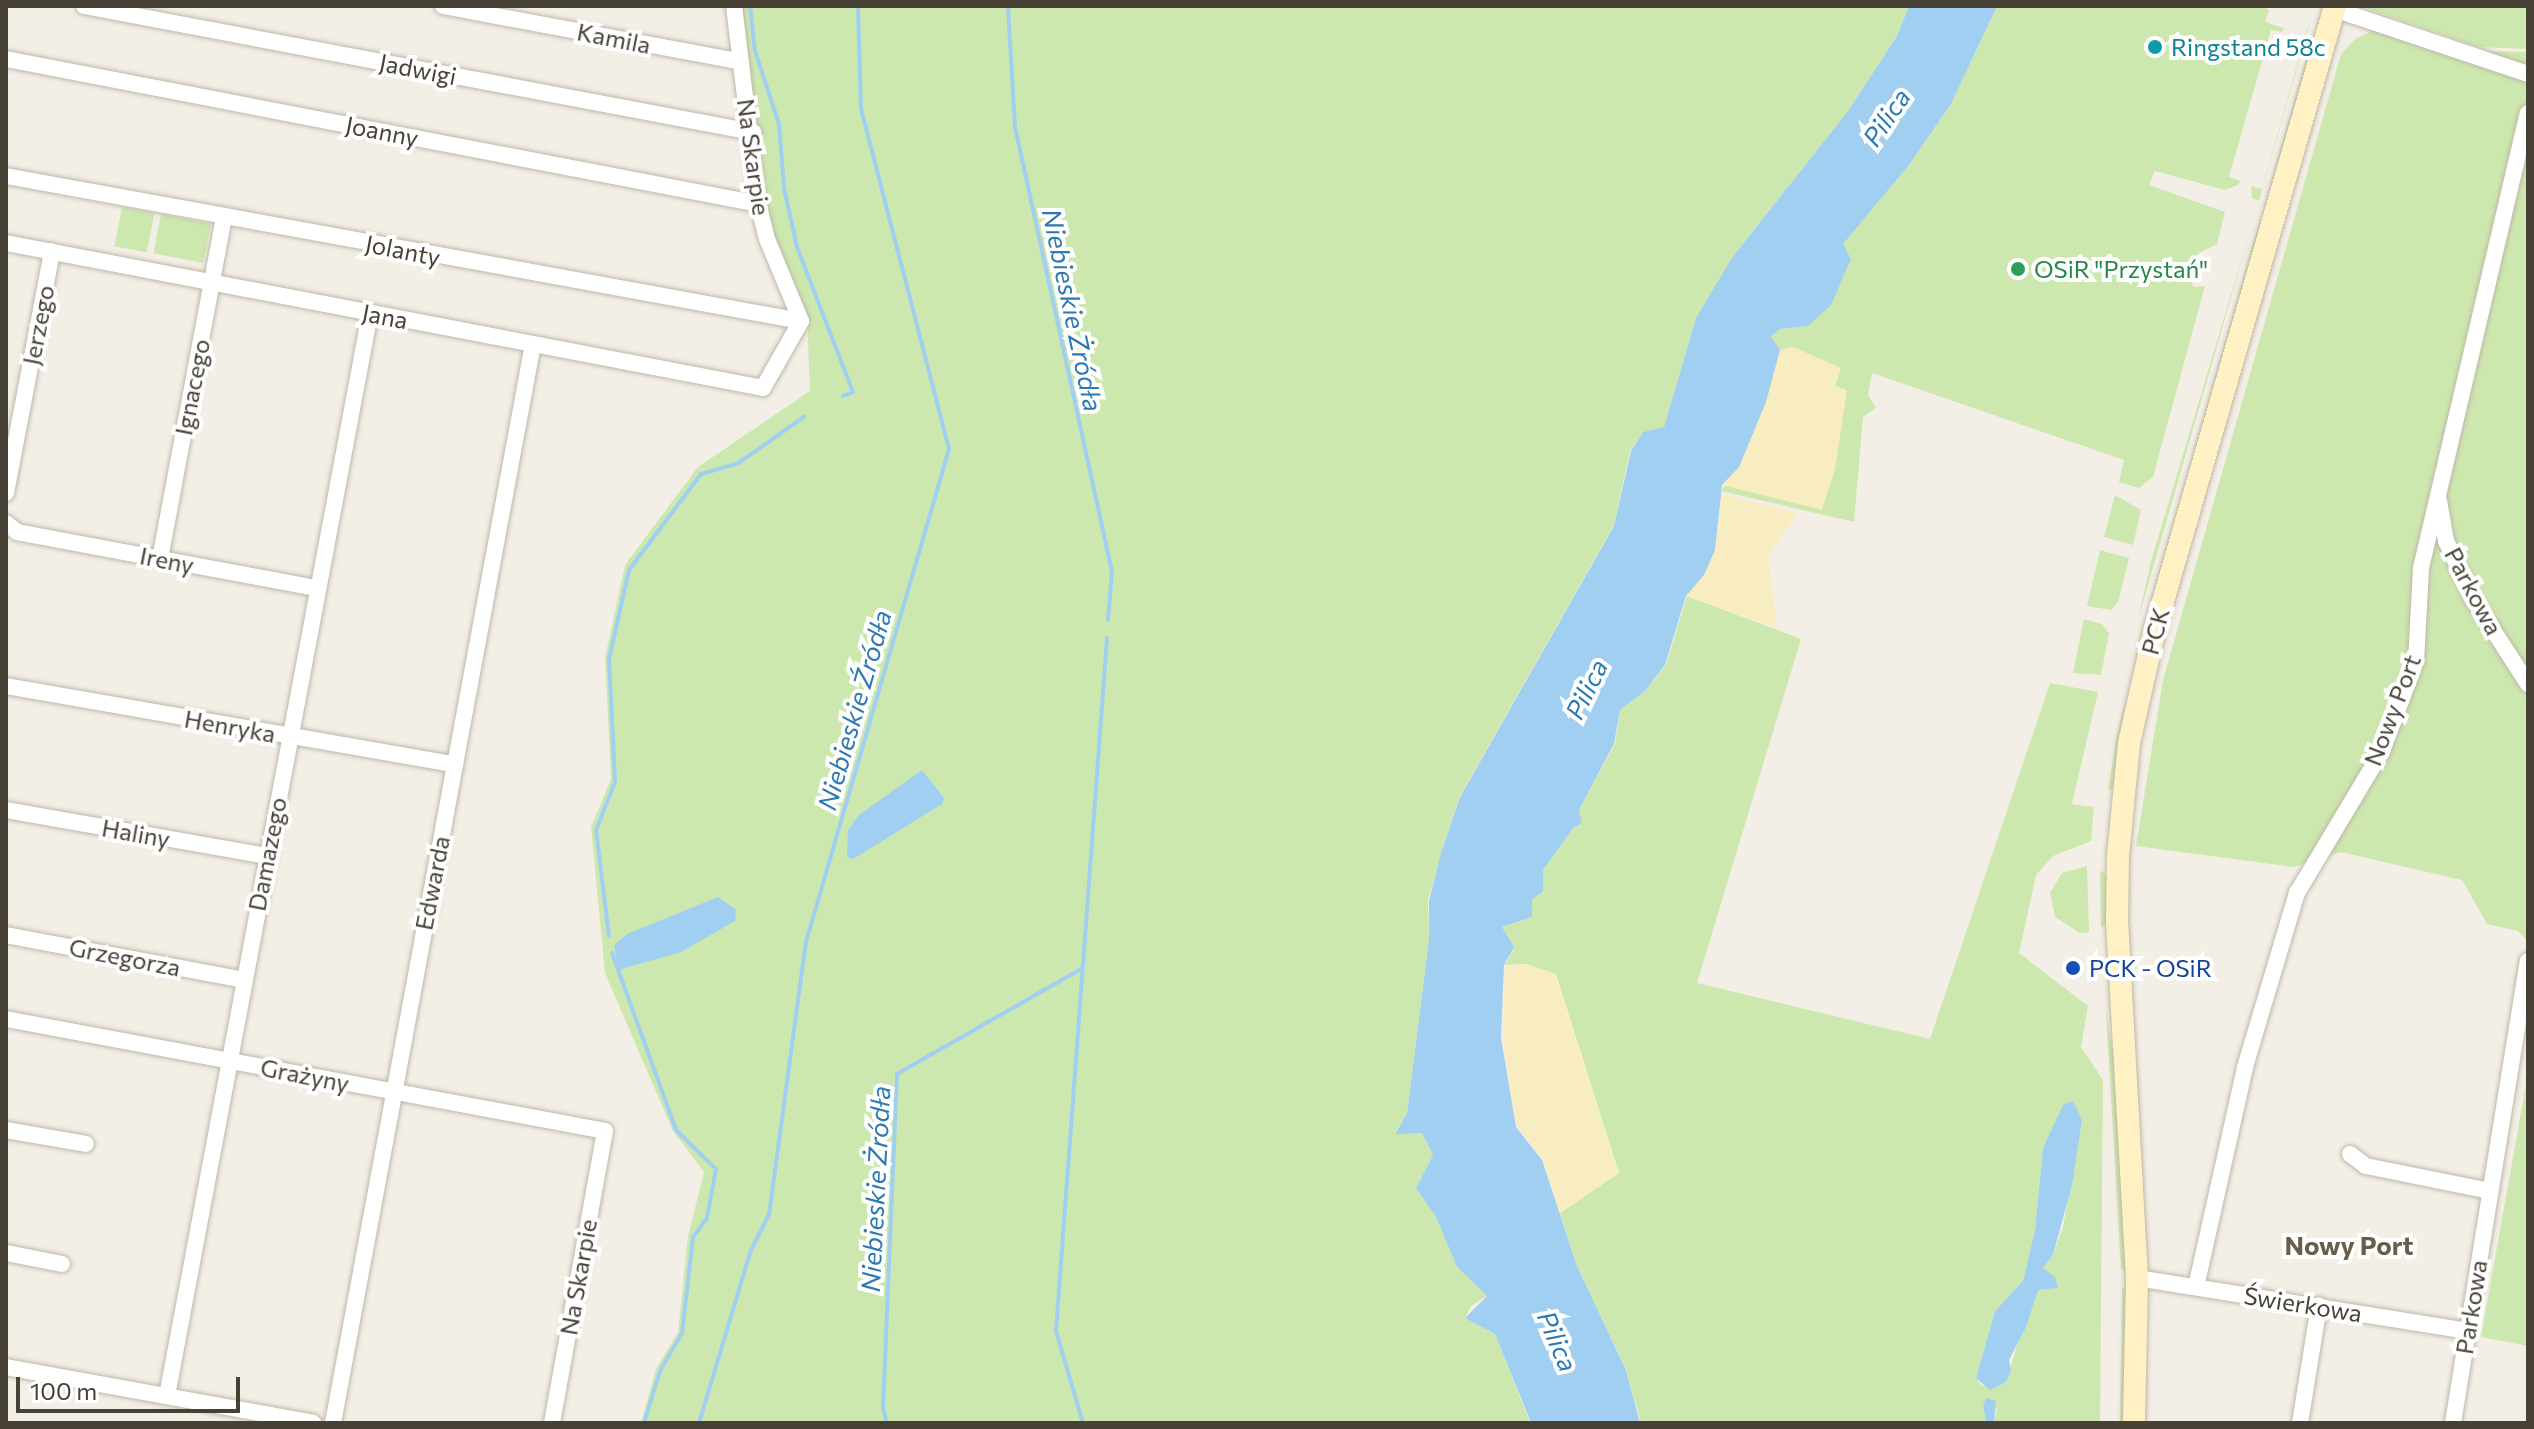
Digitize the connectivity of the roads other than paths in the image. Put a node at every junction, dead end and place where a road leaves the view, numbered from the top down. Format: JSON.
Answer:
{"nodes":[{"id":1,"x":84,"y":6,"type":"edge"},
{"id":2,"x":443,"y":6,"type":"edge"},
{"id":3,"x":734,"y":6,"type":"edge"},
{"id":4,"x":2334,"y":8,"type":"edge"},
{"id":5,"x":6,"y":59,"type":"edge"},
{"id":6,"x":738,"y":61,"type":"junction"},
{"id":7,"x":2528,"y":74,"type":"edge"},
{"id":8,"x":2528,"y":113,"type":"edge"},
{"id":9,"x":753,"y":132,"type":"junction"},
{"id":10,"x":6,"y":176,"type":"edge"},
{"id":11,"x":758,"y":204,"type":"junction"},
{"id":12,"x":224,"y":216,"type":"junction"},
{"id":13,"x":6,"y":243,"type":"edge"},
{"id":14,"x":52,"y":251,"type":"junction"},
{"id":15,"x":212,"y":282,"type":"junction"},
{"id":16,"x":370,"y":313,"type":"junction"},
{"id":17,"x":801,"y":321,"type":"junction"},
{"id":18,"x":533,"y":344,"type":"junction"},
{"id":19,"x":2437,"y":492,"type":"junction"},
{"id":20,"x":6,"y":493,"type":"edge"},
{"id":21,"x":12,"y":528,"type":"edge"},
{"id":22,"x":160,"y":559,"type":"junction"},
{"id":23,"x":317,"y":588,"type":"junction"},
{"id":24,"x":2528,"y":684,"type":"edge"},
{"id":25,"x":6,"y":686,"type":"edge"},
{"id":26,"x":290,"y":737,"type":"junction"},
{"id":27,"x":455,"y":764,"type":"junction"},
{"id":28,"x":6,"y":810,"type":"edge"},
{"id":29,"x":267,"y":856,"type":"junction"},
{"id":30,"x":6,"y":935,"type":"edge"},
{"id":31,"x":2528,"y":961,"type":"edge"},
{"id":32,"x":244,"y":980,"type":"junction"},
{"id":33,"x":6,"y":1019,"type":"edge"},
{"id":34,"x":229,"y":1061,"type":"junction"},
{"id":35,"x":393,"y":1092,"type":"junction"},
{"id":36,"x":6,"y":1130,"type":"edge"},
{"id":37,"x":605,"y":1131,"type":"joint"},
{"id":38,"x":86,"y":1144,"type":"dead end"},
{"id":39,"x":2350,"y":1154,"type":"dead end"},
{"id":40,"x":2490,"y":1191,"type":"junction"},
{"id":41,"x":6,"y":1253,"type":"edge"},
{"id":42,"x":62,"y":1264,"type":"dead end"},
{"id":43,"x":2137,"y":1278,"type":"junction"},
{"id":44,"x":2196,"y":1287,"type":"junction"},
{"id":45,"x":2319,"y":1306,"type":"junction"},
{"id":46,"x":2468,"y":1331,"type":"junction"},
{"id":47,"x":6,"y":1367,"type":"edge"},
{"id":48,"x":167,"y":1396,"type":"junction"},
{"id":49,"x":313,"y":1423,"type":"edge"},
{"id":50,"x":333,"y":1423,"type":"edge"},
{"id":51,"x":552,"y":1423,"type":"edge"},
{"id":52,"x":2134,"y":1423,"type":"edge"},
{"id":53,"x":2300,"y":1423,"type":"edge"},
{"id":54,"x":2453,"y":1423,"type":"edge"}],
"edges":[{"from":1,"to":9,"type":"street","name":"Jadwigi"},
{"from":2,"to":6,"type":"street","name":"Kamila"},
{"from":3,"to":6,"type":"street","name":"Na Skarpie"},
{"from":4,"to":7,"type":"street"},
{"from":4,"to":43,"type":"street","name":"PCK"},
{"from":5,"to":11,"type":"street","name":"Joanny"},
{"from":6,"to":9,"type":"street","name":"Na Skarpie"},
{"from":8,"to":19,"type":"street","name":"Nowy Port"},
{"from":9,"to":11,"type":"street","name":"Na Skarpie"},
{"from":10,"to":12,"type":"street","name":"Jolanty"},
{"from":11,"to":17,"type":"street","name":"Na Skarpie"},
{"from":12,"to":15,"type":"street","name":"Ignacego"},
{"from":12,"to":17,"type":"street","name":"Jolanty"},
{"from":13,"to":14,"type":"street","name":"Jana"},
{"from":14,"to":15,"type":"street","name":"Jana"},
{"from":14,"to":20,"type":"street","name":"Jerzego"},
{"from":15,"to":16,"type":"street","name":"Jana"},
{"from":15,"to":22,"type":"street","name":"Ignacego"},
{"from":16,"to":18,"type":"street","name":"Jana"},
{"from":16,"to":23,"type":"street","name":"Damazego"},
{"from":17,"to":18,"type":"street","name":"Jana"},
{"from":18,"to":27,"type":"street","name":"Edwarda"},
{"from":19,"to":24,"type":"street","name":"Parkowa"},
{"from":19,"to":44,"type":"street","name":"Nowy Port"},
{"from":21,"to":22,"type":"street","name":"Ireny"},
{"from":22,"to":23,"type":"street","name":"Ireny"},
{"from":23,"to":26,"type":"street","name":"Damazego"},
{"from":25,"to":26,"type":"street","name":"Henryka"},
{"from":26,"to":27,"type":"street","name":"Henryka"},
{"from":26,"to":29,"type":"street","name":"Damazego"},
{"from":27,"to":35,"type":"street","name":"Edwarda"},
{"from":28,"to":29,"type":"street","name":"Haliny"},
{"from":29,"to":32,"type":"street","name":"Damazego"},
{"from":30,"to":32,"type":"street","name":"Grzegorza"},
{"from":31,"to":40,"type":"street","name":"Parkowa"},
{"from":32,"to":34,"type":"street","name":"Damazego"},
{"from":33,"to":34,"type":"street","name":"Grażyny"},
{"from":34,"to":35,"type":"street","name":"Grażyny"},
{"from":34,"to":48,"type":"street","name":"Damazego"},
{"from":35,"to":37,"type":"street","name":"Grażyny"},
{"from":35,"to":50,"type":"street","name":"Edwarda"},
{"from":36,"to":38,"type":"street"},
{"from":37,"to":51,"type":"street","name":"Na Skarpie"},
{"from":39,"to":40,"type":"street"},
{"from":40,"to":46,"type":"street","name":"Parkowa"},
{"from":41,"to":42,"type":"street"},
{"from":43,"to":44,"type":"street","name":"Świerkowa"},
{"from":43,"to":52,"type":"street"},
{"from":44,"to":45,"type":"street","name":"Świerkowa"},
{"from":45,"to":46,"type":"street","name":"Świerkowa"},
{"from":45,"to":53,"type":"street"},
{"from":46,"to":54,"type":"street","name":"Parkowa"},
{"from":47,"to":48,"type":"street"},
{"from":48,"to":49,"type":"street"}]}
